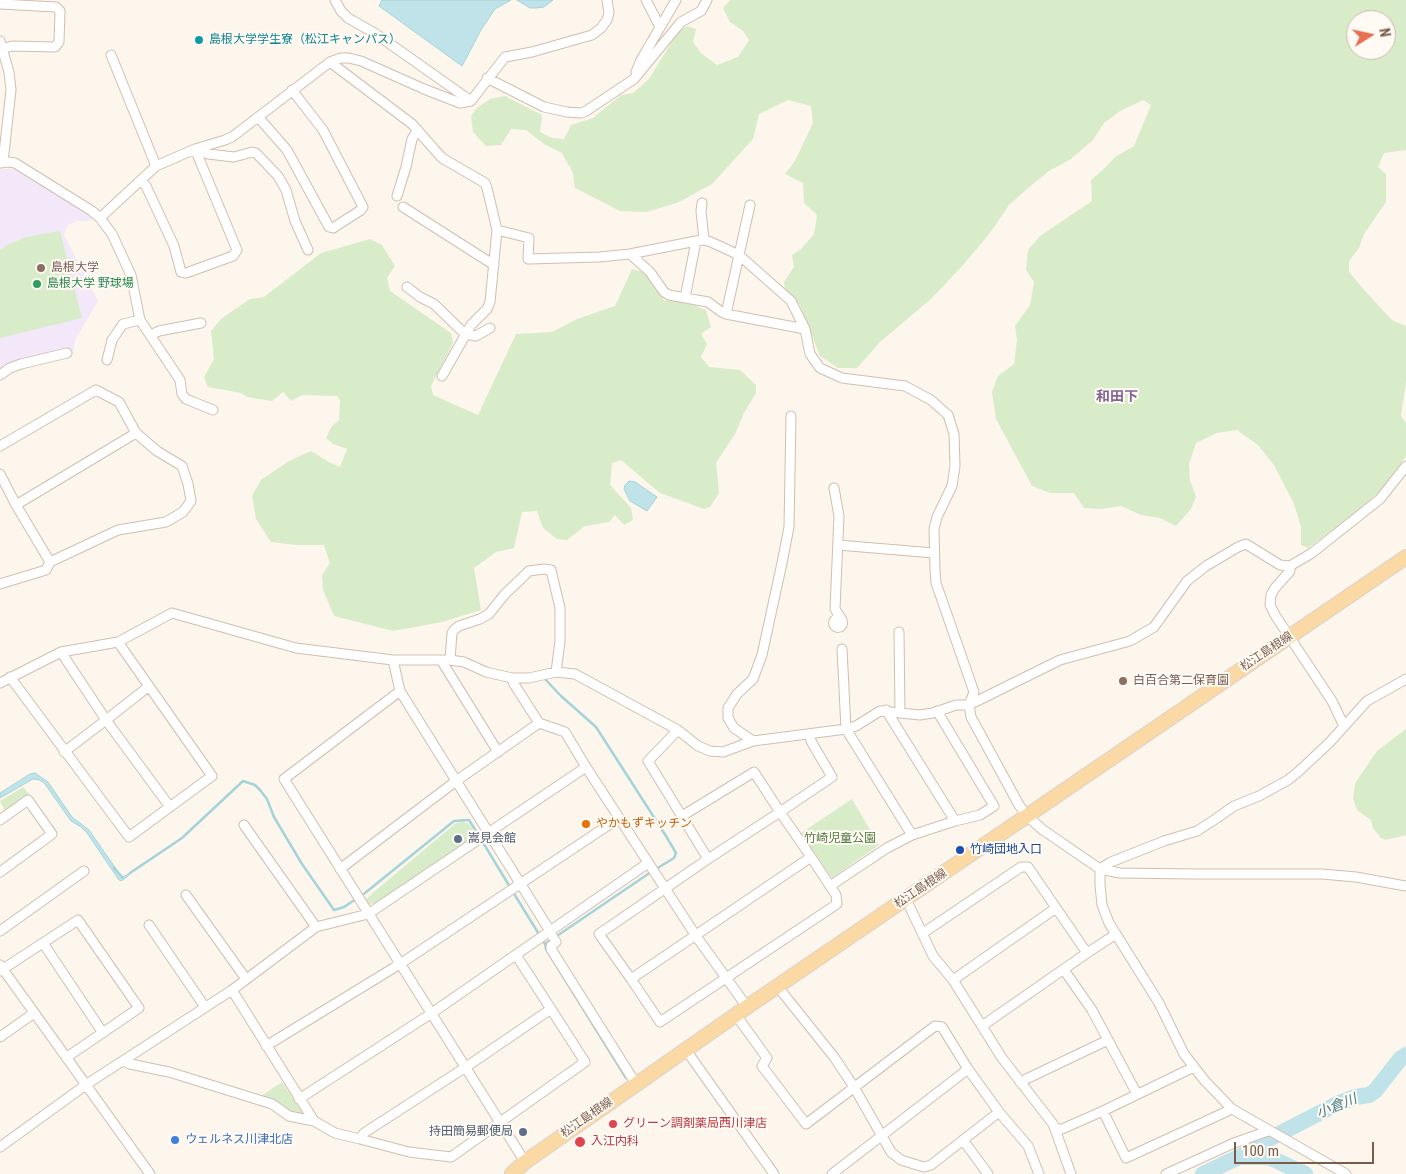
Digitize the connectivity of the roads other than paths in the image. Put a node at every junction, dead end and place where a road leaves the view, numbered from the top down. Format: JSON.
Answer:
{"nodes":[{"id":1,"x":335,"y":0,"type":"edge"},
{"id":2,"x":607,"y":0,"type":"edge"},
{"id":3,"x":646,"y":0,"type":"edge"},
{"id":4,"x":676,"y":0,"type":"edge"},
{"id":5,"x":707,"y":0,"type":"edge"},
{"id":6,"x":0,"y":4,"type":"edge"},
{"id":7,"x":660,"y":27,"type":"junction"},
{"id":8,"x":1,"y":45,"type":"edge"},
{"id":9,"x":111,"y":55,"type":"dead end"},
{"id":10,"x":330,"y":62,"type":"junction"},
{"id":11,"x":487,"y":78,"type":"junction"},
{"id":12,"x":634,"y":79,"type":"junction"},
{"id":13,"x":292,"y":90,"type":"junction"},
{"id":14,"x":471,"y":101,"type":"junction"},
{"id":15,"x":258,"y":117,"type":"junction"},
{"id":16,"x":418,"y":130,"type":"junction"},
{"id":17,"x":195,"y":149,"type":"junction"},
{"id":18,"x":1,"y":163,"type":"edge"},
{"id":19,"x":156,"y":166,"type":"junction"},
{"id":20,"x":141,"y":180,"type":"junction"},
{"id":21,"x":398,"y":196,"type":"dead end"},
{"id":22,"x":702,"y":203,"type":"dead end"},
{"id":23,"x":750,"y":205,"type":"dead end"},
{"id":24,"x":403,"y":207,"type":"dead end"},
{"id":25,"x":100,"y":218,"type":"junction"},
{"id":26,"x":497,"y":230,"type":"junction"},
{"id":27,"x":700,"y":240,"type":"junction"},
{"id":28,"x":308,"y":250,"type":"dead end"},
{"id":29,"x":630,"y":254,"type":"junction"},
{"id":30,"x":739,"y":255,"type":"junction"},
{"id":31,"x":494,"y":265,"type":"junction"},
{"id":32,"x":407,"y":287,"type":"dead end"},
{"id":33,"x":685,"y":298,"type":"junction"},
{"id":34,"x":726,"y":314,"type":"junction"},
{"id":35,"x":140,"y":320,"type":"junction"},
{"id":36,"x":201,"y":323,"type":"dead end"},
{"id":37,"x":490,"y":328,"type":"dead end"},
{"id":38,"x":805,"y":329,"type":"junction"},
{"id":39,"x":465,"y":334,"type":"junction"},
{"id":40,"x":151,"y":335,"type":"junction"},
{"id":41,"x":67,"y":353,"type":"dead end"},
{"id":42,"x":107,"y":360,"type":"dead end"},
{"id":43,"x":0,"y":375,"type":"edge"},
{"id":44,"x":442,"y":376,"type":"dead end"},
{"id":45,"x":213,"y":410,"type":"dead end"},
{"id":46,"x":791,"y":416,"type":"dead end"},
{"id":47,"x":136,"y":433,"type":"junction"},
{"id":48,"x":0,"y":446,"type":"edge"},
{"id":49,"x":1406,"y":466,"type":"edge"},
{"id":50,"x":0,"y":474,"type":"edge"},
{"id":51,"x":834,"y":488,"type":"dead end"},
{"id":52,"x":16,"y":505,"type":"junction"},
{"id":53,"x":838,"y":545,"type":"junction"},
{"id":54,"x":934,"y":553,"type":"junction"},
{"id":55,"x":1406,"y":556,"type":"edge"},
{"id":56,"x":50,"y":562,"type":"junction"},
{"id":57,"x":1290,"y":566,"type":"junction"},
{"id":58,"x":0,"y":584,"type":"edge"},
{"id":59,"x":842,"y":620,"type":"dead end"},
{"id":60,"x":899,"y":632,"type":"dead end"},
{"id":61,"x":1290,"y":637,"type":"junction"},
{"id":62,"x":118,"y":642,"type":"junction"},
{"id":63,"x":842,"y":649,"type":"dead end"},
{"id":64,"x":61,"y":652,"type":"junction"},
{"id":65,"x":393,"y":660,"type":"junction"},
{"id":66,"x":446,"y":660,"type":"junction"},
{"id":67,"x":556,"y":672,"type":"junction"},
{"id":68,"x":10,"y":677,"type":"junction"},
{"id":69,"x":512,"y":678,"type":"junction"},
{"id":70,"x":1406,"y":679,"type":"edge"},
{"id":71,"x":0,"y":683,"type":"edge"},
{"id":72,"x":148,"y":687,"type":"junction"},
{"id":73,"x":400,"y":691,"type":"junction"},
{"id":74,"x":969,"y":705,"type":"junction"},
{"id":75,"x":886,"y":710,"type":"junction"},
{"id":76,"x":937,"y":711,"type":"junction"},
{"id":77,"x":900,"y":713,"type":"junction"},
{"id":78,"x":106,"y":720,"type":"junction"},
{"id":79,"x":539,"y":723,"type":"junction"},
{"id":80,"x":1344,"y":726,"type":"junction"},
{"id":81,"x":846,"y":729,"type":"junction"},
{"id":82,"x":678,"y":730,"type":"junction"},
{"id":83,"x":810,"y":734,"type":"junction"},
{"id":84,"x":753,"y":741,"type":"junction"},
{"id":85,"x":64,"y":752,"type":"junction"},
{"id":86,"x":498,"y":752,"type":"junction"},
{"id":87,"x":586,"y":766,"type":"junction"},
{"id":88,"x":456,"y":781,"type":"junction"},
{"id":89,"x":170,"y":807,"type":"junction"},
{"id":90,"x":780,"y":812,"type":"junction"},
{"id":91,"x":682,"y":816,"type":"junction"},
{"id":92,"x":1027,"y":816,"type":"junction"},
{"id":93,"x":619,"y":818,"type":"junction"},
{"id":94,"x":0,"y":820,"type":"edge"},
{"id":95,"x":955,"y":820,"type":"junction"},
{"id":96,"x":244,"y":825,"type":"dead end"},
{"id":97,"x":912,"y":835,"type":"junction"},
{"id":98,"x":483,"y":836,"type":"junction"},
{"id":99,"x":811,"y":857,"type":"junction"},
{"id":100,"x":708,"y":860,"type":"junction"},
{"id":101,"x":648,"y":863,"type":"junction"},
{"id":102,"x":340,"y":869,"type":"junction"},
{"id":103,"x":1100,"y":869,"type":"junction"},
{"id":104,"x":84,"y":871,"type":"dead end"},
{"id":105,"x":0,"y":872,"type":"edge"},
{"id":106,"x":830,"y":886,"type":"junction"},
{"id":107,"x":1406,"y":886,"type":"edge"},
{"id":108,"x":515,"y":887,"type":"junction"},
{"id":109,"x":666,"y":890,"type":"junction"},
{"id":110,"x":186,"y":895,"type":"dead end"},
{"id":111,"x":906,"y":899,"type":"junction"},
{"id":112,"x":1056,"y":908,"type":"junction"},
{"id":113,"x":368,"y":914,"type":"junction"},
{"id":114,"x":149,"y":925,"type":"dead end"},
{"id":115,"x":316,"y":927,"type":"junction"},
{"id":116,"x":0,"y":931,"type":"edge"},
{"id":117,"x":924,"y":933,"type":"junction"},
{"id":118,"x":550,"y":934,"type":"junction"},
{"id":119,"x":1116,"y":934,"type":"junction"},
{"id":120,"x":696,"y":936,"type":"junction"},
{"id":121,"x":43,"y":943,"type":"junction"},
{"id":122,"x":1087,"y":953,"type":"junction"},
{"id":123,"x":516,"y":955,"type":"junction"},
{"id":124,"x":400,"y":964,"type":"junction"},
{"id":125,"x":1,"y":968,"type":"edge"},
{"id":126,"x":1064,"y":970,"type":"junction"},
{"id":127,"x":726,"y":978,"type":"junction"},
{"id":128,"x":246,"y":979,"type":"junction"},
{"id":129,"x":631,"y":979,"type":"junction"},
{"id":130,"x":953,"y":980,"type":"junction"},
{"id":131,"x":778,"y":987,"type":"junction"},
{"id":132,"x":232,"y":990,"type":"junction"},
{"id":133,"x":205,"y":1007,"type":"junction"},
{"id":134,"x":551,"y":1009,"type":"junction"},
{"id":135,"x":742,"y":1011,"type":"junction"},
{"id":136,"x":34,"y":1013,"type":"junction"},
{"id":137,"x":432,"y":1013,"type":"junction"},
{"id":138,"x":982,"y":1026,"type":"junction"},
{"id":139,"x":103,"y":1033,"type":"junction"},
{"id":140,"x":0,"y":1037,"type":"edge"},
{"id":141,"x":1108,"y":1040,"type":"junction"},
{"id":142,"x":266,"y":1046,"type":"junction"},
{"id":143,"x":686,"y":1050,"type":"junction"},
{"id":144,"x":66,"y":1057,"type":"junction"},
{"id":145,"x":123,"y":1060,"type":"junction"},
{"id":146,"x":1194,"y":1066,"type":"junction"},
{"id":147,"x":466,"y":1067,"type":"junction"},
{"id":148,"x":968,"y":1069,"type":"junction"},
{"id":149,"x":1020,"y":1082,"type":"junction"},
{"id":150,"x":87,"y":1084,"type":"junction"},
{"id":151,"x":636,"y":1084,"type":"junction"},
{"id":152,"x":854,"y":1087,"type":"junction"},
{"id":153,"x":1137,"y":1094,"type":"junction"},
{"id":154,"x":299,"y":1099,"type":"junction"},
{"id":155,"x":1232,"y":1109,"type":"junction"},
{"id":156,"x":1103,"y":1111,"type":"junction"},
{"id":157,"x":1000,"y":1112,"type":"junction"},
{"id":158,"x":314,"y":1121,"type":"junction"},
{"id":159,"x":501,"y":1122,"type":"junction"},
{"id":160,"x":1055,"y":1129,"type":"junction"},
{"id":161,"x":1270,"y":1132,"type":"junction"},
{"id":162,"x":881,"y":1135,"type":"junction"},
{"id":163,"x":360,"y":1139,"type":"junction"},
{"id":164,"x":963,"y":1140,"type":"junction"},
{"id":165,"x":0,"y":1147,"type":"edge"},
{"id":166,"x":525,"y":1162,"type":"junction"},
{"id":167,"x":913,"y":1169,"type":"edge"},
{"id":168,"x":150,"y":1174,"type":"edge"},
{"id":169,"x":512,"y":1174,"type":"edge"},
{"id":170,"x":774,"y":1174,"type":"edge"},
{"id":171,"x":832,"y":1174,"type":"edge"},
{"id":172,"x":988,"y":1174,"type":"edge"},
{"id":173,"x":1039,"y":1174,"type":"edge"},
{"id":174,"x":1071,"y":1174,"type":"edge"},
{"id":175,"x":1166,"y":1174,"type":"edge"},
{"id":176,"x":1346,"y":1174,"type":"edge"}],
"edges":[{"from":1,"to":14,"type":"street"},
{"from":2,"to":11,"type":"street"},
{"from":3,"to":7,"type":"street"},
{"from":4,"to":7,"type":"street"},
{"from":5,"to":12,"type":"street"},
{"from":6,"to":8,"type":"street"},
{"from":7,"to":12,"type":"street"},
{"from":8,"to":18,"type":"street"},
{"from":9,"to":19,"type":"street"},
{"from":10,"to":13,"type":"street"},
{"from":10,"to":14,"type":"street"},
{"from":10,"to":16,"type":"street"},
{"from":11,"to":12,"type":"street"},
{"from":11,"to":14,"type":"street"},
{"from":13,"to":15,"type":"street"},
{"from":13,"to":15,"type":"street"},
{"from":15,"to":17,"type":"street"},
{"from":16,"to":21,"type":"street"},
{"from":16,"to":26,"type":"street"},
{"from":17,"to":19,"type":"street"},
{"from":17,"to":20,"type":"street"},
{"from":17,"to":28,"type":"street"},
{"from":18,"to":25,"type":"street"},
{"from":19,"to":20,"type":"street"},
{"from":20,"to":25,"type":"street"},
{"from":22,"to":27,"type":"street"},
{"from":23,"to":30,"type":"street"},
{"from":24,"to":31,"type":"street"},
{"from":25,"to":35,"type":"street"},
{"from":26,"to":29,"type":"street"},
{"from":26,"to":31,"type":"street"},
{"from":27,"to":29,"type":"street"},
{"from":27,"to":30,"type":"street"},
{"from":27,"to":33,"type":"street"},
{"from":29,"to":33,"type":"street"},
{"from":30,"to":34,"type":"street"},
{"from":30,"to":38,"type":"street"},
{"from":31,"to":39,"type":"street"},
{"from":32,"to":39,"type":"street"},
{"from":33,"to":34,"type":"street"},
{"from":34,"to":38,"type":"street"},
{"from":35,"to":40,"type":"street"},
{"from":35,"to":42,"type":"street"},
{"from":36,"to":40,"type":"street"},
{"from":37,"to":39,"type":"street"},
{"from":38,"to":54,"type":"street"},
{"from":39,"to":44,"type":"street"},
{"from":40,"to":45,"type":"street"},
{"from":41,"to":43,"type":"street"},
{"from":46,"to":84,"type":"street"},
{"from":47,"to":48,"type":"street"},
{"from":47,"to":52,"type":"street"},
{"from":47,"to":56,"type":"street"},
{"from":49,"to":57,"type":"street"},
{"from":50,"to":52,"type":"street"},
{"from":51,"to":53,"type":"street"},
{"from":52,"to":56,"type":"street"},
{"from":53,"to":54,"type":"street"},
{"from":53,"to":59,"type":"street"},
{"from":54,"to":74,"type":"street"},
{"from":55,"to":61,"type":"main road","name":"松江島根線"},
{"from":56,"to":58,"type":"street"},
{"from":57,"to":61,"type":"street"},
{"from":57,"to":74,"type":"street"},
{"from":60,"to":77,"type":"street"},
{"from":61,"to":80,"type":"street"},
{"from":61,"to":92,"type":"main road","name":"松江島根線"},
{"from":62,"to":64,"type":"street"},
{"from":62,"to":65,"type":"street"},
{"from":62,"to":72,"type":"street"},
{"from":63,"to":81,"type":"street"},
{"from":64,"to":68,"type":"street"},
{"from":64,"to":78,"type":"street"},
{"from":65,"to":66,"type":"street"},
{"from":65,"to":73,"type":"street"},
{"from":66,"to":67,"type":"street"},
{"from":66,"to":69,"type":"street"},
{"from":66,"to":86,"type":"street"},
{"from":67,"to":69,"type":"street"},
{"from":67,"to":82,"type":"street"},
{"from":68,"to":71,"type":"street"},
{"from":68,"to":85,"type":"street"},
{"from":69,"to":79,"type":"street"},
{"from":70,"to":80,"type":"street"},
{"from":72,"to":78,"type":"street"},
{"from":72,"to":89,"type":"street"},
{"from":73,"to":88,"type":"street"},
{"from":73,"to":102,"type":"street"},
{"from":74,"to":76,"type":"street"},
{"from":74,"to":92,"type":"street"},
{"from":75,"to":77,"type":"street"},
{"from":75,"to":81,"type":"street"},
{"from":75,"to":95,"type":"street"},
{"from":76,"to":77,"type":"street"},
{"from":76,"to":95,"type":"street"},
{"from":78,"to":85,"type":"street"},
{"from":78,"to":89,"type":"street"},
{"from":79,"to":86,"type":"street"},
{"from":79,"to":87,"type":"street"},
{"from":80,"to":103,"type":"street"},
{"from":81,"to":83,"type":"street"},
{"from":81,"to":97,"type":"street"},
{"from":82,"to":84,"type":"street"},
{"from":82,"to":91,"type":"street"},
{"from":83,"to":84,"type":"street"},
{"from":83,"to":90,"type":"street"},
{"from":85,"to":89,"type":"street"},
{"from":86,"to":88,"type":"street"},
{"from":87,"to":93,"type":"street"},
{"from":87,"to":98,"type":"street"},
{"from":88,"to":98,"type":"street"},
{"from":88,"to":102,"type":"street"},
{"from":90,"to":91,"type":"street"},
{"from":90,"to":99,"type":"street"},
{"from":90,"to":100,"type":"street"},
{"from":91,"to":100,"type":"street"},
{"from":92,"to":103,"type":"street"},
{"from":92,"to":111,"type":"main road","name":"松江島根線"},
{"from":93,"to":101,"type":"street"},
{"from":93,"to":108,"type":"street"},
{"from":94,"to":105,"type":"street"},
{"from":95,"to":97,"type":"street"},
{"from":96,"to":115,"type":"street"},
{"from":97,"to":106,"type":"street"},
{"from":98,"to":108,"type":"street"},
{"from":98,"to":113,"type":"street"},
{"from":99,"to":106,"type":"street"},
{"from":99,"to":120,"type":"street"},
{"from":100,"to":109,"type":"street"},
{"from":101,"to":109,"type":"street"},
{"from":101,"to":118,"type":"street"},
{"from":102,"to":113,"type":"street"},
{"from":103,"to":107,"type":"street"},
{"from":103,"to":119,"type":"street"},
{"from":104,"to":116,"type":"street"},
{"from":106,"to":127,"type":"street"},
{"from":108,"to":118,"type":"street"},
{"from":108,"to":124,"type":"street"},
{"from":109,"to":120,"type":"street"},
{"from":109,"to":129,"type":"street"},
{"from":110,"to":128,"type":"street"},
{"from":111,"to":117,"type":"street"},
{"from":111,"to":131,"type":"main road","name":"松江島根線"},
{"from":112,"to":117,"type":"street"},
{"from":112,"to":122,"type":"street"},
{"from":112,"to":130,"type":"street"},
{"from":113,"to":115,"type":"street"},
{"from":113,"to":124,"type":"street"},
{"from":114,"to":133,"type":"street"},
{"from":115,"to":128,"type":"street"},
{"from":117,"to":130,"type":"street"},
{"from":118,"to":123,"type":"street"},
{"from":118,"to":151,"type":"street"},
{"from":119,"to":122,"type":"street"},
{"from":119,"to":146,"type":"street"},
{"from":120,"to":127,"type":"street"},
{"from":120,"to":129,"type":"street"},
{"from":121,"to":125,"type":"street"},
{"from":121,"to":139,"type":"street"},
{"from":121,"to":139,"type":"street"},
{"from":122,"to":126,"type":"street"},
{"from":123,"to":134,"type":"street"},
{"from":123,"to":137,"type":"street"},
{"from":124,"to":137,"type":"street"},
{"from":124,"to":142,"type":"street"},
{"from":125,"to":136,"type":"street"},
{"from":126,"to":138,"type":"street"},
{"from":126,"to":141,"type":"street"},
{"from":127,"to":129,"type":"street"},
{"from":127,"to":135,"type":"street"},
{"from":128,"to":132,"type":"street"},
{"from":130,"to":138,"type":"street"},
{"from":131,"to":135,"type":"main road","name":"松江島根線"},
{"from":131,"to":152,"type":"street"},
{"from":132,"to":133,"type":"street"},
{"from":132,"to":142,"type":"street"},
{"from":133,"to":145,"type":"street"},
{"from":134,"to":147,"type":"street"},
{"from":134,"to":159,"type":"street"},
{"from":135,"to":143,"type":"main road","name":"松江島根線"},
{"from":135,"to":152,"type":"street"},
{"from":136,"to":140,"type":"street"},
{"from":136,"to":144,"type":"street"},
{"from":137,"to":147,"type":"street"},
{"from":137,"to":154,"type":"street"},
{"from":138,"to":149,"type":"street"},
{"from":139,"to":144,"type":"street"},
{"from":141,"to":149,"type":"street"},
{"from":141,"to":153,"type":"street"},
{"from":142,"to":154,"type":"street"},
{"from":143,"to":151,"type":"main road","name":"松江島根線"},
{"from":143,"to":170,"type":"street"},
{"from":144,"to":150,"type":"street"},
{"from":145,"to":150,"type":"street"},
{"from":145,"to":158,"type":"street"},
{"from":146,"to":153,"type":"street"},
{"from":146,"to":155,"type":"street"},
{"from":147,"to":159,"type":"street"},
{"from":147,"to":163,"type":"street"},
{"from":148,"to":152,"type":"street"},
{"from":148,"to":157,"type":"street"},
{"from":148,"to":162,"type":"street"},
{"from":149,"to":160,"type":"street"},
{"from":150,"to":165,"type":"street"},
{"from":150,"to":168,"type":"street"},
{"from":151,"to":166,"type":"main road","name":"松江島根線"},
{"from":152,"to":162,"type":"street"},
{"from":153,"to":156,"type":"street"},
{"from":154,"to":158,"type":"street"},
{"from":155,"to":156,"type":"street"},
{"from":155,"to":161,"type":"street"},
{"from":156,"to":160,"type":"street"},
{"from":157,"to":164,"type":"street"},
{"from":157,"to":173,"type":"street"},
{"from":158,"to":163,"type":"street"},
{"from":159,"to":163,"type":"street"},
{"from":159,"to":166,"type":"street"},
{"from":160,"to":174,"type":"street"},
{"from":161,"to":175,"type":"street"},
{"from":161,"to":176,"type":"street"},
{"from":162,"to":167,"type":"street"},
{"from":162,"to":171,"type":"street"},
{"from":164,"to":167,"type":"street"},
{"from":164,"to":172,"type":"street"},
{"from":166,"to":169,"type":"main road","name":"松江島根線"}]}
